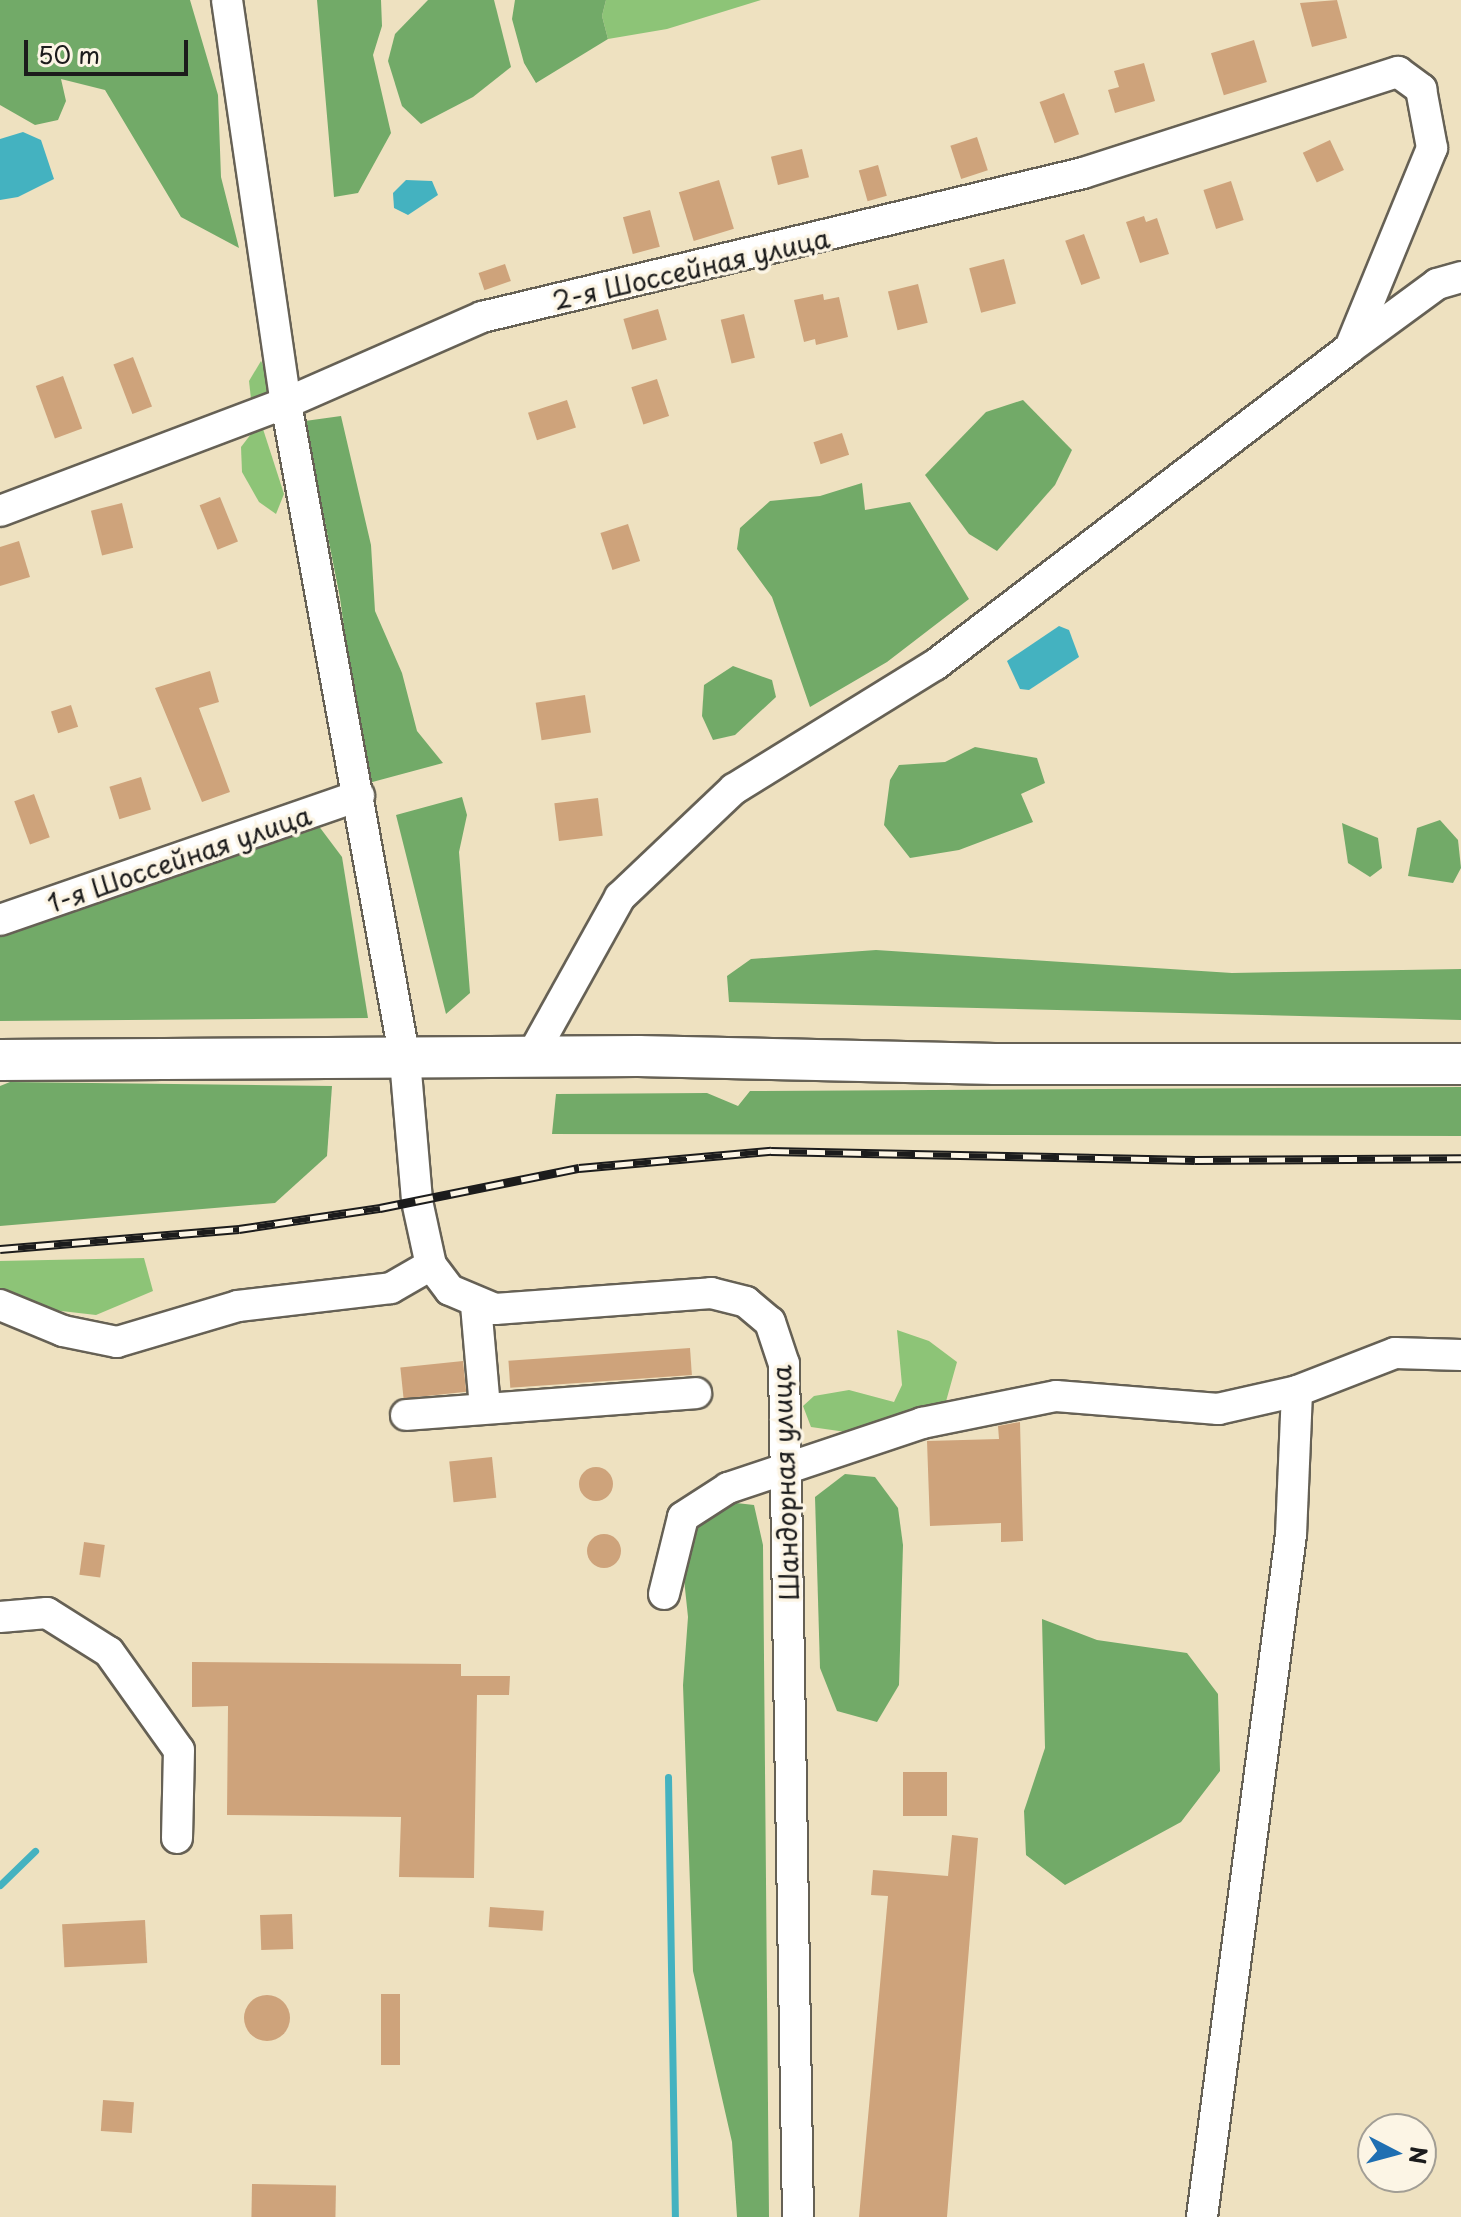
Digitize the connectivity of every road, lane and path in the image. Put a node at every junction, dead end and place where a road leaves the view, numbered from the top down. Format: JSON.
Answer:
{"nodes":[{"id":1,"x":227,"y":0,"type":"edge"},
{"id":2,"x":1461,"y":277,"type":"edge"},
{"id":3,"x":1350,"y":348,"type":"junction"},
{"id":4,"x":286,"y":403,"type":"junction"},
{"id":5,"x":0,"y":511,"type":"edge"},
{"id":6,"x":359,"y":796,"type":"junction"},
{"id":7,"x":0,"y":920,"type":"edge"},
{"id":8,"x":531,"y":1057,"type":"junction"},
{"id":9,"x":0,"y":1060,"type":"edge"},
{"id":10,"x":405,"y":1060,"type":"junction"},
{"id":11,"x":1461,"y":1064,"type":"edge"},
{"id":12,"x":431,"y":1265,"type":"junction"},
{"id":13,"x":0,"y":1305,"type":"edge"},
{"id":14,"x":476,"y":1305,"type":"junction"},
{"id":15,"x":1461,"y":1355,"type":"edge"},
{"id":16,"x":1297,"y":1391,"type":"junction"},
{"id":17,"x":696,"y":1393,"type":"dead end"},
{"id":18,"x":485,"y":1408,"type":"junction"},
{"id":19,"x":406,"y":1415,"type":"dead end"},
{"id":20,"x":789,"y":1468,"type":"junction"},
{"id":21,"x":664,"y":1594,"type":"dead end"},
{"id":22,"x":0,"y":1617,"type":"edge"},
{"id":23,"x":177,"y":1838,"type":"dead end"},
{"id":24,"x":798,"y":2217,"type":"edge"},
{"id":25,"x":1202,"y":2217,"type":"edge"}],
"edges":[{"from":1,"to":4,"type":"street"},
{"from":2,"to":3,"type":"street"},
{"from":3,"to":4,"type":"street","name":"2-я Шоссейная улица"},
{"from":3,"to":8,"type":"street"},
{"from":4,"to":5,"type":"street","name":"2-я Шоссейная улица"},
{"from":4,"to":6,"type":"street"},
{"from":6,"to":7,"type":"street","name":"1-я Шоссейная улица"},
{"from":6,"to":10,"type":"street"},
{"from":8,"to":10,"type":"main road"},
{"from":8,"to":11,"type":"main road"},
{"from":9,"to":10,"type":"main road"},
{"from":10,"to":12,"type":"street"},
{"from":12,"to":13,"type":"street"},
{"from":12,"to":14,"type":"street"},
{"from":14,"to":18,"type":"street"},
{"from":14,"to":20,"type":"street","name":"Шандорная улица"},
{"from":15,"to":16,"type":"street"},
{"from":16,"to":20,"type":"street"},
{"from":16,"to":25,"type":"street"},
{"from":17,"to":18,"type":"street"},
{"from":18,"to":19,"type":"street"},
{"from":20,"to":21,"type":"street"},
{"from":20,"to":24,"type":"street","name":"Шандорная улица"},
{"from":22,"to":23,"type":"street"}]}
